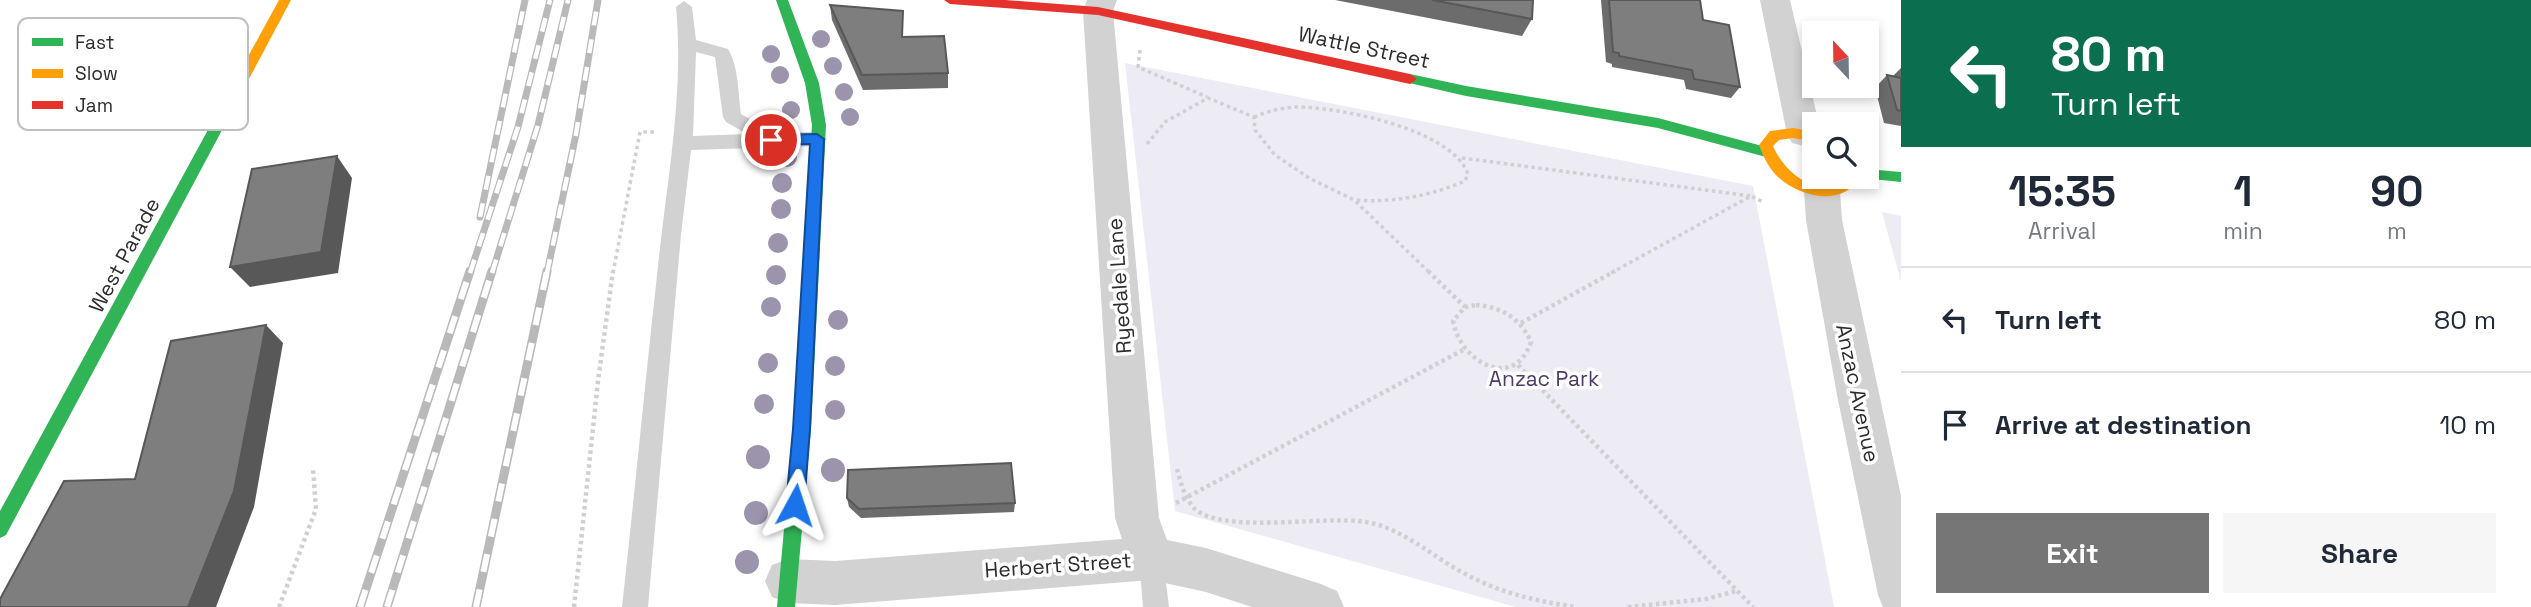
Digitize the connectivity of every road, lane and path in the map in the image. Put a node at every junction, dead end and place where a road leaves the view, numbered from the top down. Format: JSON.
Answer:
{"nodes":[{"id":1,"x":285,"y":0,"type":"edge"},
{"id":2,"x":783,"y":0,"type":"edge"},
{"id":3,"x":950,"y":0,"type":"edge"},
{"id":4,"x":1775,"y":0,"type":"edge"},
{"id":5,"x":1100,"y":6,"type":"edge"},
{"id":6,"x":684,"y":7,"type":"dead end"},
{"id":7,"x":689,"y":44,"type":"junction"},
{"id":8,"x":1142,"y":53,"type":"dead end"},
{"id":9,"x":248,"y":69,"type":"edge"},
{"id":10,"x":1208,"y":98,"type":"junction"},
{"id":11,"x":1803,"y":112,"type":"edge"},
{"id":12,"x":1255,"y":117,"type":"junction"},
{"id":13,"x":215,"y":130,"type":"edge"},
{"id":14,"x":1802,"y":135,"type":"edge"},
{"id":15,"x":684,"y":137,"type":"junction"},
{"id":16,"x":817,"y":139,"type":"junction"},
{"id":17,"x":771,"y":140,"type":"junction"},
{"id":18,"x":1766,"y":152,"type":"junction"},
{"id":19,"x":1143,"y":154,"type":"dead end"},
{"id":20,"x":1461,"y":158,"type":"junction"},
{"id":21,"x":1879,"y":175,"type":"edge"},
{"id":22,"x":1901,"y":177,"type":"edge"},
{"id":23,"x":1802,"y":185,"type":"edge"},
{"id":24,"x":1836,"y":189,"type":"edge"},
{"id":25,"x":1751,"y":196,"type":"junction"},
{"id":26,"x":1354,"y":200,"type":"junction"},
{"id":27,"x":1767,"y":204,"type":"dead end"},
{"id":28,"x":1465,"y":307,"type":"junction"},
{"id":29,"x":1521,"y":323,"type":"junction"},
{"id":30,"x":1463,"y":350,"type":"junction"},
{"id":31,"x":1518,"y":365,"type":"junction"},
{"id":32,"x":1176,"y":468,"type":"dead end"},
{"id":33,"x":313,"y":470,"type":"dead end"},
{"id":34,"x":1187,"y":499,"type":"junction"},
{"id":35,"x":0,"y":529,"type":"edge"},
{"id":36,"x":1144,"y":538,"type":"junction"},
{"id":37,"x":1737,"y":591,"type":"junction"},
{"id":38,"x":787,"y":594,"type":"edge"},
{"id":39,"x":1901,"y":595,"type":"edge"},
{"id":40,"x":279,"y":607,"type":"edge"},
{"id":41,"x":575,"y":607,"type":"edge"},
{"id":42,"x":635,"y":607,"type":"edge"},
{"id":43,"x":1156,"y":607,"type":"edge"},
{"id":44,"x":1321,"y":607,"type":"edge"},
{"id":45,"x":1576,"y":607,"type":"edge"},
{"id":46,"x":1628,"y":607,"type":"edge"},
{"id":47,"x":1753,"y":607,"type":"edge"}],
"edges":[{"from":1,"to":9,"type":"street","name":"West Parade"},
{"from":2,"to":16,"type":"street"},
{"from":3,"to":5,"type":"street","name":"Wattle Street"},
{"from":4,"to":11,"type":"street"},
{"from":5,"to":18,"type":"street","name":"Wattle Street"},
{"from":5,"to":36,"type":"street","name":"Ryedale Lane"},
{"from":6,"to":7,"type":"lane"},
{"from":7,"to":15,"type":"lane"},
{"from":7,"to":17,"type":"lane"},
{"from":8,"to":10,"type":"path"},
{"from":10,"to":12,"type":"path"},
{"from":10,"to":19,"type":"path"},
{"from":12,"to":20,"type":"path"},
{"from":12,"to":26,"type":"path"},
{"from":13,"to":35,"type":"street","name":"West Parade"},
{"from":14,"to":18,"type":"street"},
{"from":15,"to":17,"type":"lane"},
{"from":15,"to":41,"type":"path"},
{"from":15,"to":42,"type":"lane"},
{"from":16,"to":17,"type":"lane"},
{"from":16,"to":38,"type":"street"},
{"from":18,"to":23,"type":"street"},
{"from":20,"to":25,"type":"path"},
{"from":20,"to":26,"type":"path"},
{"from":21,"to":22,"type":"street"},
{"from":24,"to":39,"type":"street","name":"Anzac Avenue"},
{"from":25,"to":27,"type":"path"},
{"from":25,"to":29,"type":"path"},
{"from":26,"to":28,"type":"path"},
{"from":28,"to":29,"type":"path"},
{"from":28,"to":30,"type":"path"},
{"from":29,"to":31,"type":"path"},
{"from":30,"to":31,"type":"path"},
{"from":30,"to":34,"type":"path"},
{"from":31,"to":37,"type":"path"},
{"from":32,"to":34,"type":"path"},
{"from":33,"to":40,"type":"path"},
{"from":34,"to":36,"type":"path"},
{"from":34,"to":45,"type":"path"},
{"from":36,"to":38,"type":"street","name":"Herbert Street"},
{"from":36,"to":43,"type":"lane"},
{"from":36,"to":44,"type":"street","name":"Herbert Street"},
{"from":37,"to":46,"type":"path"},
{"from":37,"to":47,"type":"path"}]}
